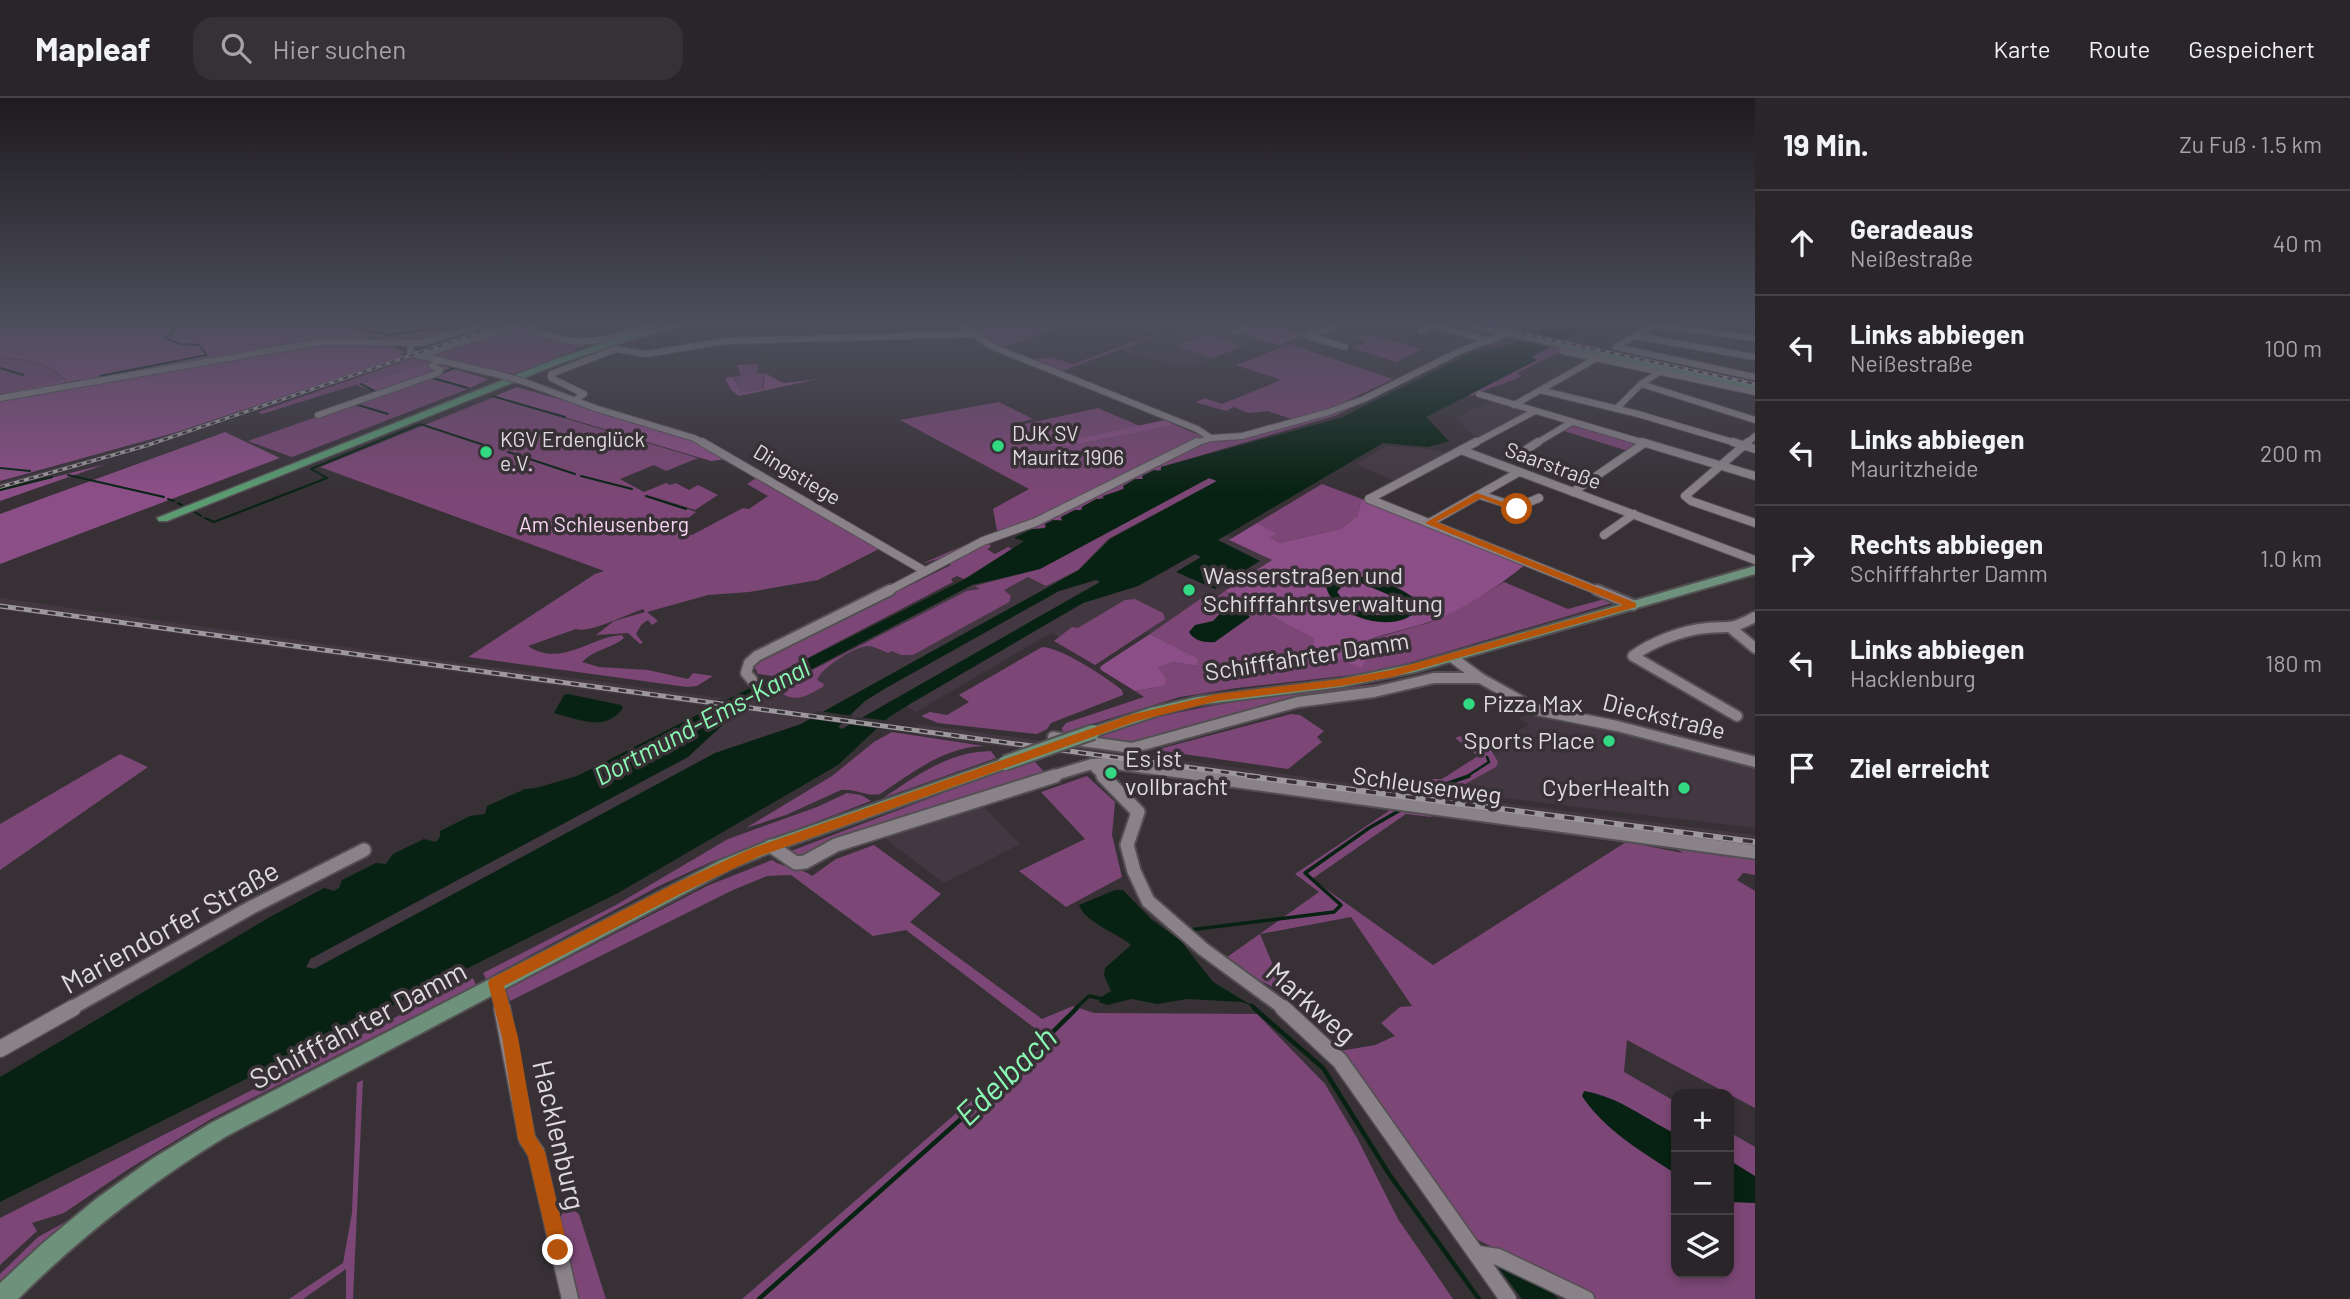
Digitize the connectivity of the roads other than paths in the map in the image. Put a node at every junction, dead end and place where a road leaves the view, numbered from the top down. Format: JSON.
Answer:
{"nodes":[{"id":1,"x":97,"y":381,"type":"edge"},
{"id":2,"x":415,"y":381,"type":"edge"},
{"id":3,"x":508,"y":381,"type":"edge"},
{"id":4,"x":522,"y":381,"type":"edge"},
{"id":5,"x":557,"y":381,"type":"edge"},
{"id":6,"x":1078,"y":381,"type":"edge"},
{"id":7,"x":1400,"y":381,"type":"edge"},
{"id":8,"x":1556,"y":381,"type":"edge"},
{"id":9,"x":1646,"y":381,"type":"edge"},
{"id":10,"x":1713,"y":381,"type":"edge"},
{"id":11,"x":1724,"y":381,"type":"edge"},
{"id":12,"x":1641,"y":384,"type":"junction"},
{"id":13,"x":1755,"y":389,"type":"edge"},
{"id":14,"x":1540,"y":390,"type":"junction"},
{"id":15,"x":1479,"y":394,"type":"dead end"},
{"id":16,"x":0,"y":398,"type":"edge"},
{"id":17,"x":575,"y":400,"type":"junction"},
{"id":18,"x":1514,"y":404,"type":"junction"},
{"id":19,"x":1616,"y":409,"type":"junction"},
{"id":20,"x":1535,"y":411,"type":"junction"},
{"id":21,"x":318,"y":415,"type":"dead end"},
{"id":22,"x":1755,"y":420,"type":"edge"},
{"id":23,"x":1572,"y":422,"type":"junction"},
{"id":24,"x":1755,"y":436,"type":"edge"},
{"id":25,"x":1211,"y":438,"type":"junction"},
{"id":26,"x":1643,"y":444,"type":"junction"},
{"id":27,"x":1744,"y":446,"type":"junction"},
{"id":28,"x":1527,"y":449,"type":"dead end"},
{"id":29,"x":1755,"y":449,"type":"edge"},
{"id":30,"x":1461,"y":450,"type":"junction"},
{"id":31,"x":1719,"y":466,"type":"junction"},
{"id":32,"x":1519,"y":472,"type":"junction"},
{"id":33,"x":1755,"y":476,"type":"edge"},
{"id":34,"x":1573,"y":492,"type":"junction"},
{"id":35,"x":1480,"y":495,"type":"junction"},
{"id":36,"x":1539,"y":498,"type":"dead end"},
{"id":37,"x":1634,"y":514,"type":"junction"},
{"id":38,"x":163,"y":518,"type":"dead end"},
{"id":39,"x":1754,"y":520,"type":"edge"},
{"id":40,"x":1429,"y":523,"type":"junction"},
{"id":41,"x":1604,"y":535,"type":"dead end"},
{"id":42,"x":1755,"y":560,"type":"edge"},
{"id":43,"x":923,"y":570,"type":"junction"},
{"id":44,"x":1755,"y":570,"type":"edge"},
{"id":45,"x":1633,"y":605,"type":"junction"},
{"id":46,"x":1755,"y":617,"type":"edge"},
{"id":47,"x":1732,"y":629,"type":"junction"},
{"id":48,"x":1755,"y":648,"type":"edge"},
{"id":49,"x":1453,"y":657,"type":"junction"},
{"id":50,"x":1480,"y":678,"type":"junction"},
{"id":51,"x":752,"y":680,"type":"dead end"},
{"id":52,"x":1737,"y":716,"type":"dead end"},
{"id":53,"x":1053,"y":737,"type":"dead end"},
{"id":54,"x":1755,"y":762,"type":"edge"},
{"id":55,"x":1092,"y":764,"type":"junction"},
{"id":56,"x":771,"y":846,"type":"junction"},
{"id":57,"x":364,"y":850,"type":"dead end"},
{"id":58,"x":1755,"y":852,"type":"edge"},
{"id":59,"x":496,"y":983,"type":"junction"},
{"id":60,"x":0,"y":1049,"type":"edge"},
{"id":61,"x":1478,"y":1254,"type":"junction"},
{"id":62,"x":1,"y":1299,"type":"edge"},
{"id":63,"x":570,"y":1299,"type":"edge"},
{"id":64,"x":1508,"y":1299,"type":"edge"},
{"id":65,"x":1586,"y":1299,"type":"edge"}],
"edges":[{"from":1,"to":16,"type":"street"},
{"from":2,"to":21,"type":"street"},
{"from":3,"to":38,"type":"highway"},
{"from":4,"to":17,"type":"street","name":"Dingstiege","bridge":true},
{"from":5,"to":17,"type":"street"},
{"from":6,"to":25,"type":"street"},
{"from":7,"to":25,"type":"street"},
{"from":8,"to":14,"type":"street"},
{"from":9,"to":12,"type":"street"},
{"from":10,"to":13,"type":"street"},
{"from":11,"to":13,"type":"main road"},
{"from":12,"to":19,"type":"street"},
{"from":12,"to":22,"type":"street"},
{"from":14,"to":18,"type":"street"},
{"from":14,"to":19,"type":"street"},
{"from":15,"to":18,"type":"street"},
{"from":17,"to":43,"type":"street","name":"Dingstiege"},
{"from":18,"to":20,"type":"street"},
{"from":19,"to":27,"type":"street"},
{"from":20,"to":23,"type":"street"},
{"from":20,"to":30,"type":"street"},
{"from":23,"to":26,"type":"street"},
{"from":23,"to":28,"type":"street"},
{"from":24,"to":27,"type":"street"},
{"from":25,"to":43,"type":"street"},
{"from":26,"to":31,"type":"street"},
{"from":26,"to":34,"type":"street"},
{"from":27,"to":29,"type":"street"},
{"from":27,"to":31,"type":"street"},
{"from":30,"to":32,"type":"street","name":"Saarstraße"},
{"from":30,"to":40,"type":"street"},
{"from":31,"to":33,"type":"street"},
{"from":31,"to":39,"type":"street"},
{"from":32,"to":34,"type":"street","name":"Saarstraße"},
{"from":32,"to":35,"type":"street"},
{"from":34,"to":37,"type":"street","name":"Saarstraße"},
{"from":35,"to":36,"type":"street"},
{"from":35,"to":40,"type":"street"},
{"from":37,"to":41,"type":"street"},
{"from":37,"to":42,"type":"street","name":"Saarstraße"},
{"from":40,"to":45,"type":"street"},
{"from":43,"to":51,"type":"street"},
{"from":44,"to":45,"type":"main road","name":"Schifffahrter Damm"},
{"from":45,"to":49,"type":"main road","name":"Schifffahrter Damm"},
{"from":46,"to":47,"type":"street"},
{"from":47,"to":48,"type":"street"},
{"from":47,"to":52,"type":"street"},
{"from":49,"to":50,"type":"street","name":"Dieckstraße"},
{"from":49,"to":56,"type":"main road","name":"Schifffahrter Damm","bridge":true},
{"from":50,"to":53,"type":"street","name":"Schifffahrter Damm"},
{"from":50,"to":54,"type":"street","name":"Dieckstraße"},
{"from":55,"to":56,"type":"street"},
{"from":55,"to":58,"type":"street","name":"Schleusenweg"},
{"from":55,"to":61,"type":"street","name":"Markweg"},
{"from":56,"to":59,"type":"main road","name":"Schifffahrter Damm"},
{"from":57,"to":60,"type":"street","name":"Mariendorfer Straße"},
{"from":59,"to":62,"type":"main road","name":"Schifffahrter Damm"},
{"from":59,"to":63,"type":"street","name":"Hacklenburg"},
{"from":61,"to":64,"type":"street","name":"Markweg"},
{"from":61,"to":65,"type":"street"}]}
